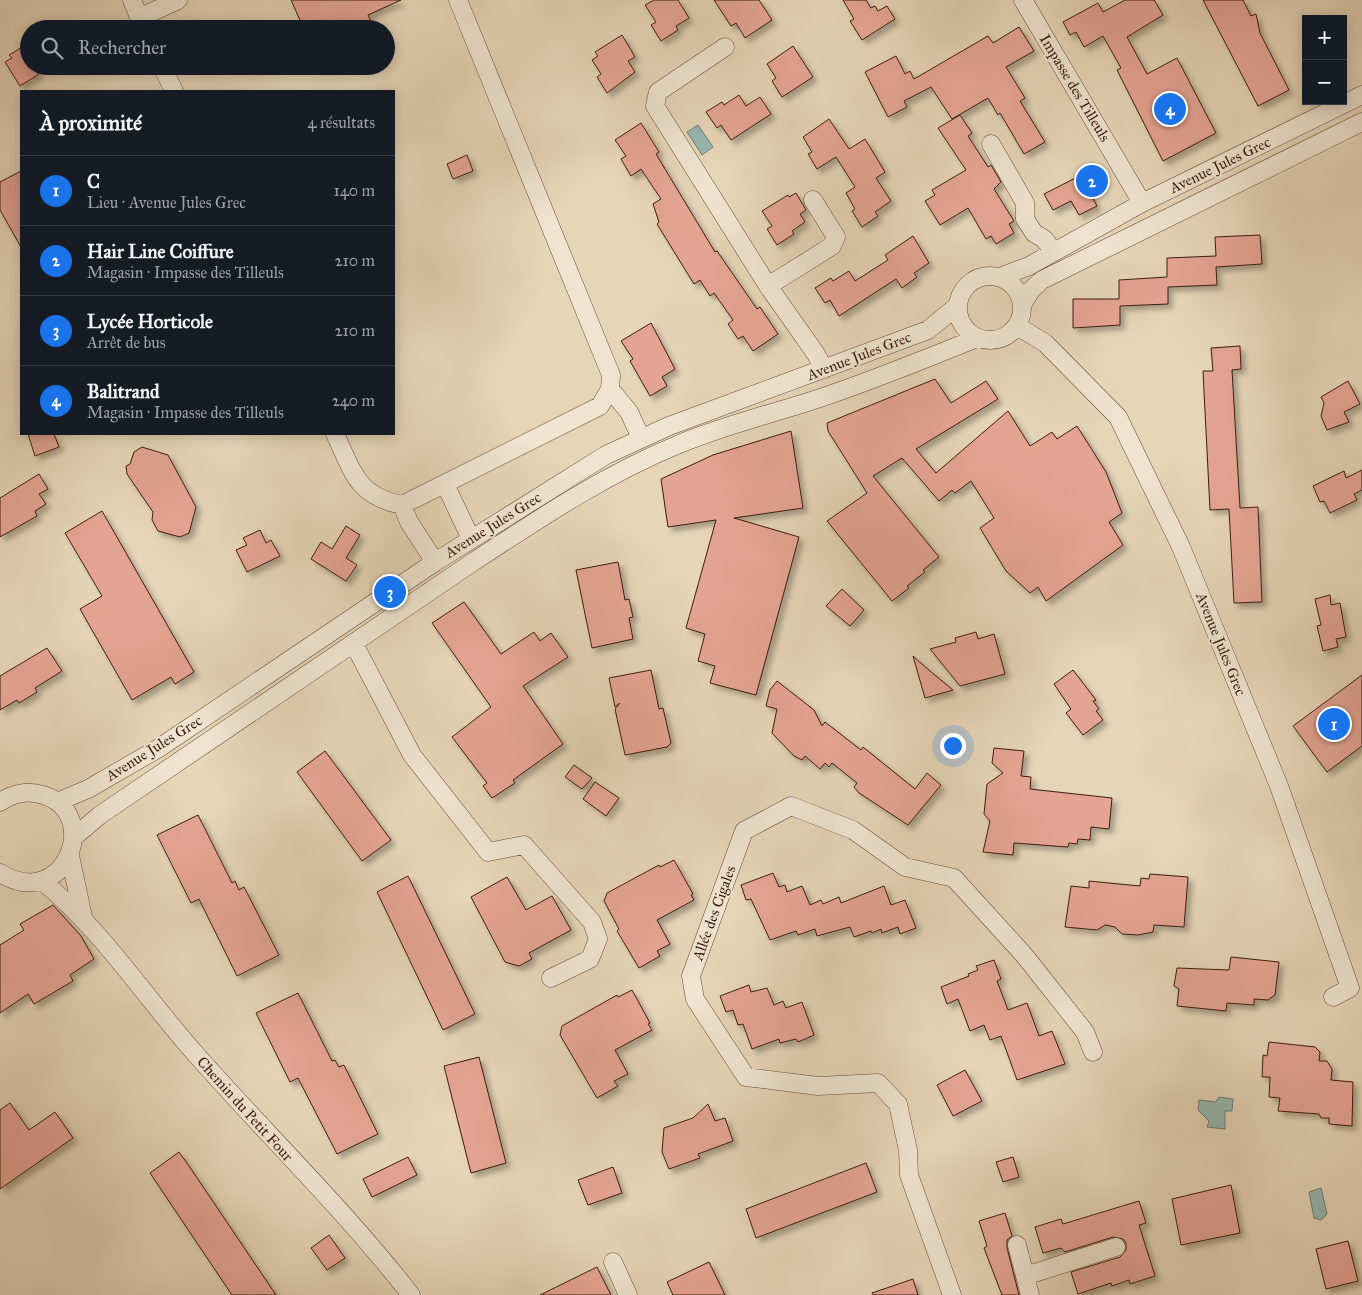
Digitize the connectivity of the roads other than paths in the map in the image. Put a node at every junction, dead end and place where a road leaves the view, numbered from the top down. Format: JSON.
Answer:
{"nodes":[{"id":1,"x":132,"y":0,"type":"edge"},
{"id":2,"x":178,"y":0,"type":"edge"},
{"id":3,"x":458,"y":0,"type":"edge"},
{"id":4,"x":1023,"y":0,"type":"edge"},
{"id":5,"x":141,"y":20,"type":"edge"},
{"id":6,"x":147,"y":20,"type":"edge"},
{"id":7,"x":725,"y":47,"type":"dead end"},
{"id":8,"x":166,"y":75,"type":"edge"},
{"id":9,"x":174,"y":90,"type":"edge"},
{"id":10,"x":1362,"y":95,"type":"edge"},
{"id":11,"x":1362,"y":122,"type":"edge"},
{"id":12,"x":991,"y":144,"type":"dead end"},
{"id":13,"x":813,"y":200,"type":"dead end"},
{"id":14,"x":1142,"y":203,"type":"junction"},
{"id":15,"x":1054,"y":252,"type":"junction"},
{"id":16,"x":1000,"y":277,"type":"junction"},
{"id":17,"x":768,"y":286,"type":"junction"},
{"id":18,"x":1022,"y":305,"type":"junction"},
{"id":19,"x":957,"y":306,"type":"junction"},
{"id":20,"x":1017,"y":326,"type":"junction"},
{"id":21,"x":977,"y":338,"type":"junction"},
{"id":22,"x":824,"y":369,"type":"junction"},
{"id":23,"x":610,"y":389,"type":"junction"},
{"id":24,"x":335,"y":435,"type":"edge"},
{"id":25,"x":641,"y":438,"type":"junction"},
{"id":26,"x":444,"y":484,"type":"junction"},
{"id":27,"x":402,"y":505,"type":"junction"},
{"id":28,"x":471,"y":539,"type":"junction"},
{"id":29,"x":435,"y":562,"type":"junction"},
{"id":30,"x":354,"y":644,"type":"junction"},
{"id":31,"x":0,"y":801,"type":"edge"},
{"id":32,"x":56,"y":802,"type":"junction"},
{"id":33,"x":74,"y":837,"type":"junction"},
{"id":34,"x":70,"y":856,"type":"junction"},
{"id":35,"x":4,"y":881,"type":"edge"},
{"id":36,"x":42,"y":881,"type":"junction"},
{"id":37,"x":83,"y":918,"type":"junction"},
{"id":38,"x":551,"y":978,"type":"dead end"},
{"id":39,"x":1333,"y":997,"type":"dead end"},
{"id":40,"x":1093,"y":1052,"type":"dead end"},
{"id":41,"x":1018,"y":1246,"type":"dead end"},
{"id":42,"x":1116,"y":1247,"type":"dead end"},
{"id":43,"x":612,"y":1262,"type":"dead end"},
{"id":44,"x":1025,"y":1276,"type":"junction"},
{"id":45,"x":411,"y":1295,"type":"edge"},
{"id":46,"x":628,"y":1295,"type":"edge"},
{"id":47,"x":952,"y":1295,"type":"edge"},
{"id":48,"x":1030,"y":1295,"type":"edge"}],
"edges":[{"from":1,"to":5,"type":"street"},
{"from":2,"to":6,"type":"street"},
{"from":3,"to":23,"type":"street"},
{"from":4,"to":14,"type":"street","name":"Impasse des Tilleuls"},
{"from":7,"to":17,"type":"street"},
{"from":8,"to":9,"type":"street"},
{"from":10,"to":14,"type":"street","name":"Avenue Jules Grec"},
{"from":11,"to":18,"type":"street","name":"Avenue Jules Grec"},
{"from":12,"to":15,"type":"street"},
{"from":13,"to":17,"type":"street"},
{"from":14,"to":15,"type":"street","name":"Avenue Jules Grec"},
{"from":15,"to":16,"type":"street","name":"Avenue Jules Grec"},
{"from":16,"to":18,"type":"street"},
{"from":16,"to":19,"type":"street"},
{"from":17,"to":22,"type":"street"},
{"from":18,"to":20,"type":"street"},
{"from":19,"to":21,"type":"street"},
{"from":19,"to":22,"type":"street","name":"Avenue Jules Grec"},
{"from":20,"to":21,"type":"street"},
{"from":20,"to":39,"type":"street","name":"Avenue Jules Grec"},
{"from":21,"to":30,"type":"street","name":"Avenue Jules Grec"},
{"from":22,"to":25,"type":"street","name":"Avenue Jules Grec"},
{"from":23,"to":25,"type":"street"},
{"from":23,"to":26,"type":"street"},
{"from":24,"to":27,"type":"street"},
{"from":25,"to":28,"type":"street","name":"Avenue Jules Grec"},
{"from":26,"to":27,"type":"street"},
{"from":26,"to":28,"type":"street"},
{"from":27,"to":29,"type":"street"},
{"from":28,"to":29,"type":"street","name":"Avenue Jules Grec"},
{"from":29,"to":32,"type":"street","name":"Avenue Jules Grec"},
{"from":30,"to":33,"type":"street","name":"Avenue Jules Grec"},
{"from":30,"to":38,"type":"street"},
{"from":31,"to":32,"type":"street"},
{"from":32,"to":33,"type":"street"},
{"from":33,"to":34,"type":"street"},
{"from":34,"to":36,"type":"street"},
{"from":34,"to":37,"type":"street","name":"Chemin du Petit Four"},
{"from":35,"to":36,"type":"street"},
{"from":36,"to":37,"type":"street","name":"Chemin du Petit Four"},
{"from":37,"to":45,"type":"street","name":"Chemin du Petit Four"},
{"from":40,"to":47,"type":"street","name":"Allée des Cigales"},
{"from":41,"to":44,"type":"street"},
{"from":42,"to":44,"type":"street"},
{"from":43,"to":46,"type":"street"},
{"from":44,"to":48,"type":"street"}]}
